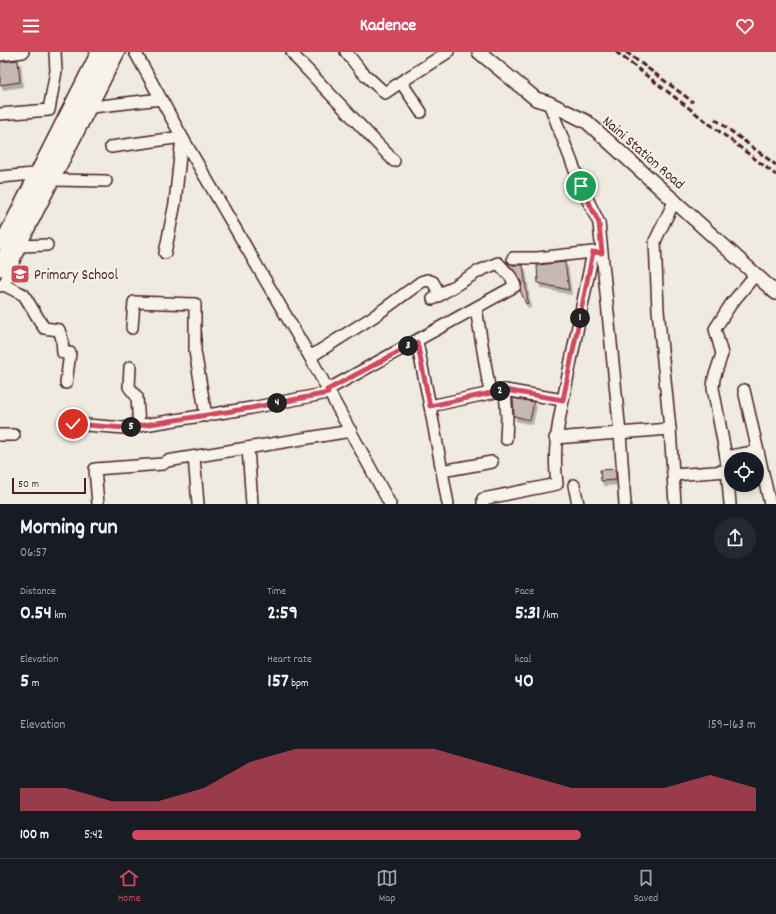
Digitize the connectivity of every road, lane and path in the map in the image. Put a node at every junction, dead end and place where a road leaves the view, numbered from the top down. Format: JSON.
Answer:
{"nodes":[{"id":1,"x":23,"y":52,"type":"edge"},
{"id":2,"x":55,"y":52,"type":"edge"},
{"id":3,"x":96,"y":52,"type":"edge"},
{"id":4,"x":108,"y":52,"type":"edge"},
{"id":5,"x":119,"y":52,"type":"edge"},
{"id":6,"x":135,"y":52,"type":"edge"},
{"id":7,"x":292,"y":52,"type":"edge"},
{"id":8,"x":346,"y":52,"type":"edge"},
{"id":9,"x":448,"y":52,"type":"edge"},
{"id":10,"x":479,"y":52,"type":"edge"},
{"id":11,"x":0,"y":55,"type":"edge"},
{"id":12,"x":401,"y":82,"type":"junction"},
{"id":13,"x":161,"y":99,"type":"junction"},
{"id":14,"x":549,"y":103,"type":"junction"},
{"id":15,"x":92,"y":107,"type":"junction"},
{"id":16,"x":421,"y":112,"type":"dead end"},
{"id":17,"x":0,"y":114,"type":"edge"},
{"id":18,"x":182,"y":137,"type":"junction"},
{"id":19,"x":111,"y":147,"type":"dead end"},
{"id":20,"x":394,"y":161,"type":"dead end"},
{"id":21,"x":34,"y":174,"type":"junction"},
{"id":22,"x":0,"y":177,"type":"edge"},
{"id":23,"x":54,"y":180,"type":"junction"},
{"id":24,"x":106,"y":181,"type":"dead end"},
{"id":25,"x":674,"y":200,"type":"junction"},
{"id":26,"x":0,"y":244,"type":"edge"},
{"id":27,"x":47,"y":245,"type":"dead end"},
{"id":28,"x":20,"y":246,"type":"junction"},
{"id":29,"x":165,"y":253,"type":"dead end"},
{"id":30,"x":598,"y":253,"type":"junction"},
{"id":31,"x":513,"y":258,"type":"dead end"},
{"id":32,"x":0,"y":268,"type":"edge"},
{"id":33,"x":756,"y":274,"type":"junction"},
{"id":34,"x":2,"y":285,"type":"edge"},
{"id":35,"x":776,"y":293,"type":"edge"},
{"id":36,"x":476,"y":308,"type":"junction"},
{"id":37,"x":132,"y":328,"type":"dead end"},
{"id":38,"x":417,"y":342,"type":"junction"},
{"id":39,"x":310,"y":357,"type":"junction"},
{"id":40,"x":130,"y":367,"type":"dead end"},
{"id":41,"x":66,"y":383,"type":"dead end"},
{"id":42,"x":505,"y":390,"type":"junction"},
{"id":43,"x":744,"y":390,"type":"dead end"},
{"id":44,"x":327,"y":391,"type":"junction"},
{"id":45,"x":490,"y":393,"type":"junction"},
{"id":46,"x":563,"y":400,"type":"junction"},
{"id":47,"x":430,"y":406,"type":"junction"},
{"id":48,"x":206,"y":416,"type":"junction"},
{"id":49,"x":73,"y":424,"type":"dead end"},
{"id":50,"x":139,"y":426,"type":"junction"},
{"id":51,"x":670,"y":429,"type":"junction"},
{"id":52,"x":351,"y":432,"type":"junction"},
{"id":53,"x":620,"y":433,"type":"junction"},
{"id":54,"x":0,"y":435,"type":"edge"},
{"id":55,"x":14,"y":435,"type":"dead end"},
{"id":56,"x":555,"y":438,"type":"junction"},
{"id":57,"x":506,"y":439,"type":"dead end"},
{"id":58,"x":248,"y":448,"type":"junction"},
{"id":59,"x":758,"y":451,"type":"junction"},
{"id":60,"x":725,"y":452,"type":"edge"},
{"id":61,"x":753,"y":452,"type":"edge"},
{"id":62,"x":194,"y":457,"type":"junction"},
{"id":63,"x":492,"y":462,"type":"dead end"},
{"id":64,"x":442,"y":471,"type":"junction"},
{"id":65,"x":724,"y":471,"type":"edge"},
{"id":66,"x":673,"y":475,"type":"junction"},
{"id":67,"x":574,"y":485,"type":"dead end"},
{"id":68,"x":729,"y":492,"type":"edge"},
{"id":69,"x":98,"y":504,"type":"edge"},
{"id":70,"x":198,"y":504,"type":"edge"},
{"id":71,"x":252,"y":504,"type":"edge"},
{"id":72,"x":390,"y":504,"type":"edge"},
{"id":73,"x":448,"y":504,"type":"edge"},
{"id":74,"x":484,"y":504,"type":"edge"},
{"id":75,"x":578,"y":504,"type":"edge"},
{"id":76,"x":625,"y":504,"type":"edge"},
{"id":77,"x":675,"y":504,"type":"edge"},
{"id":78,"x":730,"y":504,"type":"edge"},
{"id":79,"x":770,"y":504,"type":"edge"}],
"edges":[{"from":1,"to":11,"type":"street"},
{"from":2,"to":17,"type":"street"},
{"from":3,"to":21,"type":"street"},
{"from":4,"to":32,"type":"main road"},
{"from":5,"to":15,"type":"street"},
{"from":6,"to":13,"type":"street"},
{"from":7,"to":20,"type":"street"},
{"from":8,"to":12,"type":"street"},
{"from":9,"to":12,"type":"street"},
{"from":10,"to":14,"type":"street","name":"Naini Station Road"},
{"from":12,"to":16,"type":"street"},
{"from":13,"to":15,"type":"street"},
{"from":13,"to":18,"type":"street"},
{"from":14,"to":25,"type":"street","name":"Naini Station Road"},
{"from":14,"to":30,"type":"street"},
{"from":15,"to":23,"type":"street"},
{"from":18,"to":19,"type":"street"},
{"from":18,"to":29,"type":"street"},
{"from":18,"to":39,"type":"street"},
{"from":21,"to":22,"type":"street"},
{"from":21,"to":26,"type":"street"},
{"from":23,"to":24,"type":"street"},
{"from":23,"to":28,"type":"street"},
{"from":25,"to":33,"type":"street","name":"Naini Station Road"},
{"from":25,"to":51,"type":"street"},
{"from":27,"to":28,"type":"street"},
{"from":28,"to":34,"type":"street"},
{"from":30,"to":31,"type":"street"},
{"from":30,"to":46,"type":"street"},
{"from":30,"to":53,"type":"street"},
{"from":33,"to":35,"type":"street","name":"Naini Station Road"},
{"from":33,"to":60,"type":"street"},
{"from":34,"to":41,"type":"street"},
{"from":36,"to":38,"type":"street"},
{"from":36,"to":39,"type":"street"},
{"from":36,"to":45,"type":"street"},
{"from":37,"to":48,"type":"street"},
{"from":38,"to":44,"type":"street"},
{"from":38,"to":47,"type":"street"},
{"from":39,"to":44,"type":"street"},
{"from":40,"to":50,"type":"street"},
{"from":42,"to":45,"type":"street"},
{"from":42,"to":46,"type":"street"},
{"from":42,"to":57,"type":"street"},
{"from":43,"to":59,"type":"street"},
{"from":44,"to":48,"type":"street"},
{"from":44,"to":52,"type":"street"},
{"from":45,"to":47,"type":"street"},
{"from":46,"to":56,"type":"street"},
{"from":47,"to":64,"type":"street"},
{"from":48,"to":50,"type":"street"},
{"from":49,"to":50,"type":"street"},
{"from":51,"to":53,"type":"street"},
{"from":51,"to":66,"type":"street"},
{"from":52,"to":58,"type":"street"},
{"from":52,"to":72,"type":"street"},
{"from":53,"to":56,"type":"street"},
{"from":53,"to":76,"type":"street"},
{"from":54,"to":55,"type":"street"},
{"from":56,"to":74,"type":"street"},
{"from":58,"to":62,"type":"street"},
{"from":58,"to":71,"type":"street"},
{"from":59,"to":61,"type":"street"},
{"from":59,"to":79,"type":"street"},
{"from":62,"to":69,"type":"street"},
{"from":62,"to":70,"type":"street"},
{"from":63,"to":64,"type":"street"},
{"from":64,"to":73,"type":"street"},
{"from":65,"to":66,"type":"street"},
{"from":66,"to":77,"type":"street"},
{"from":67,"to":75,"type":"street"},
{"from":68,"to":78,"type":"street"}]}
